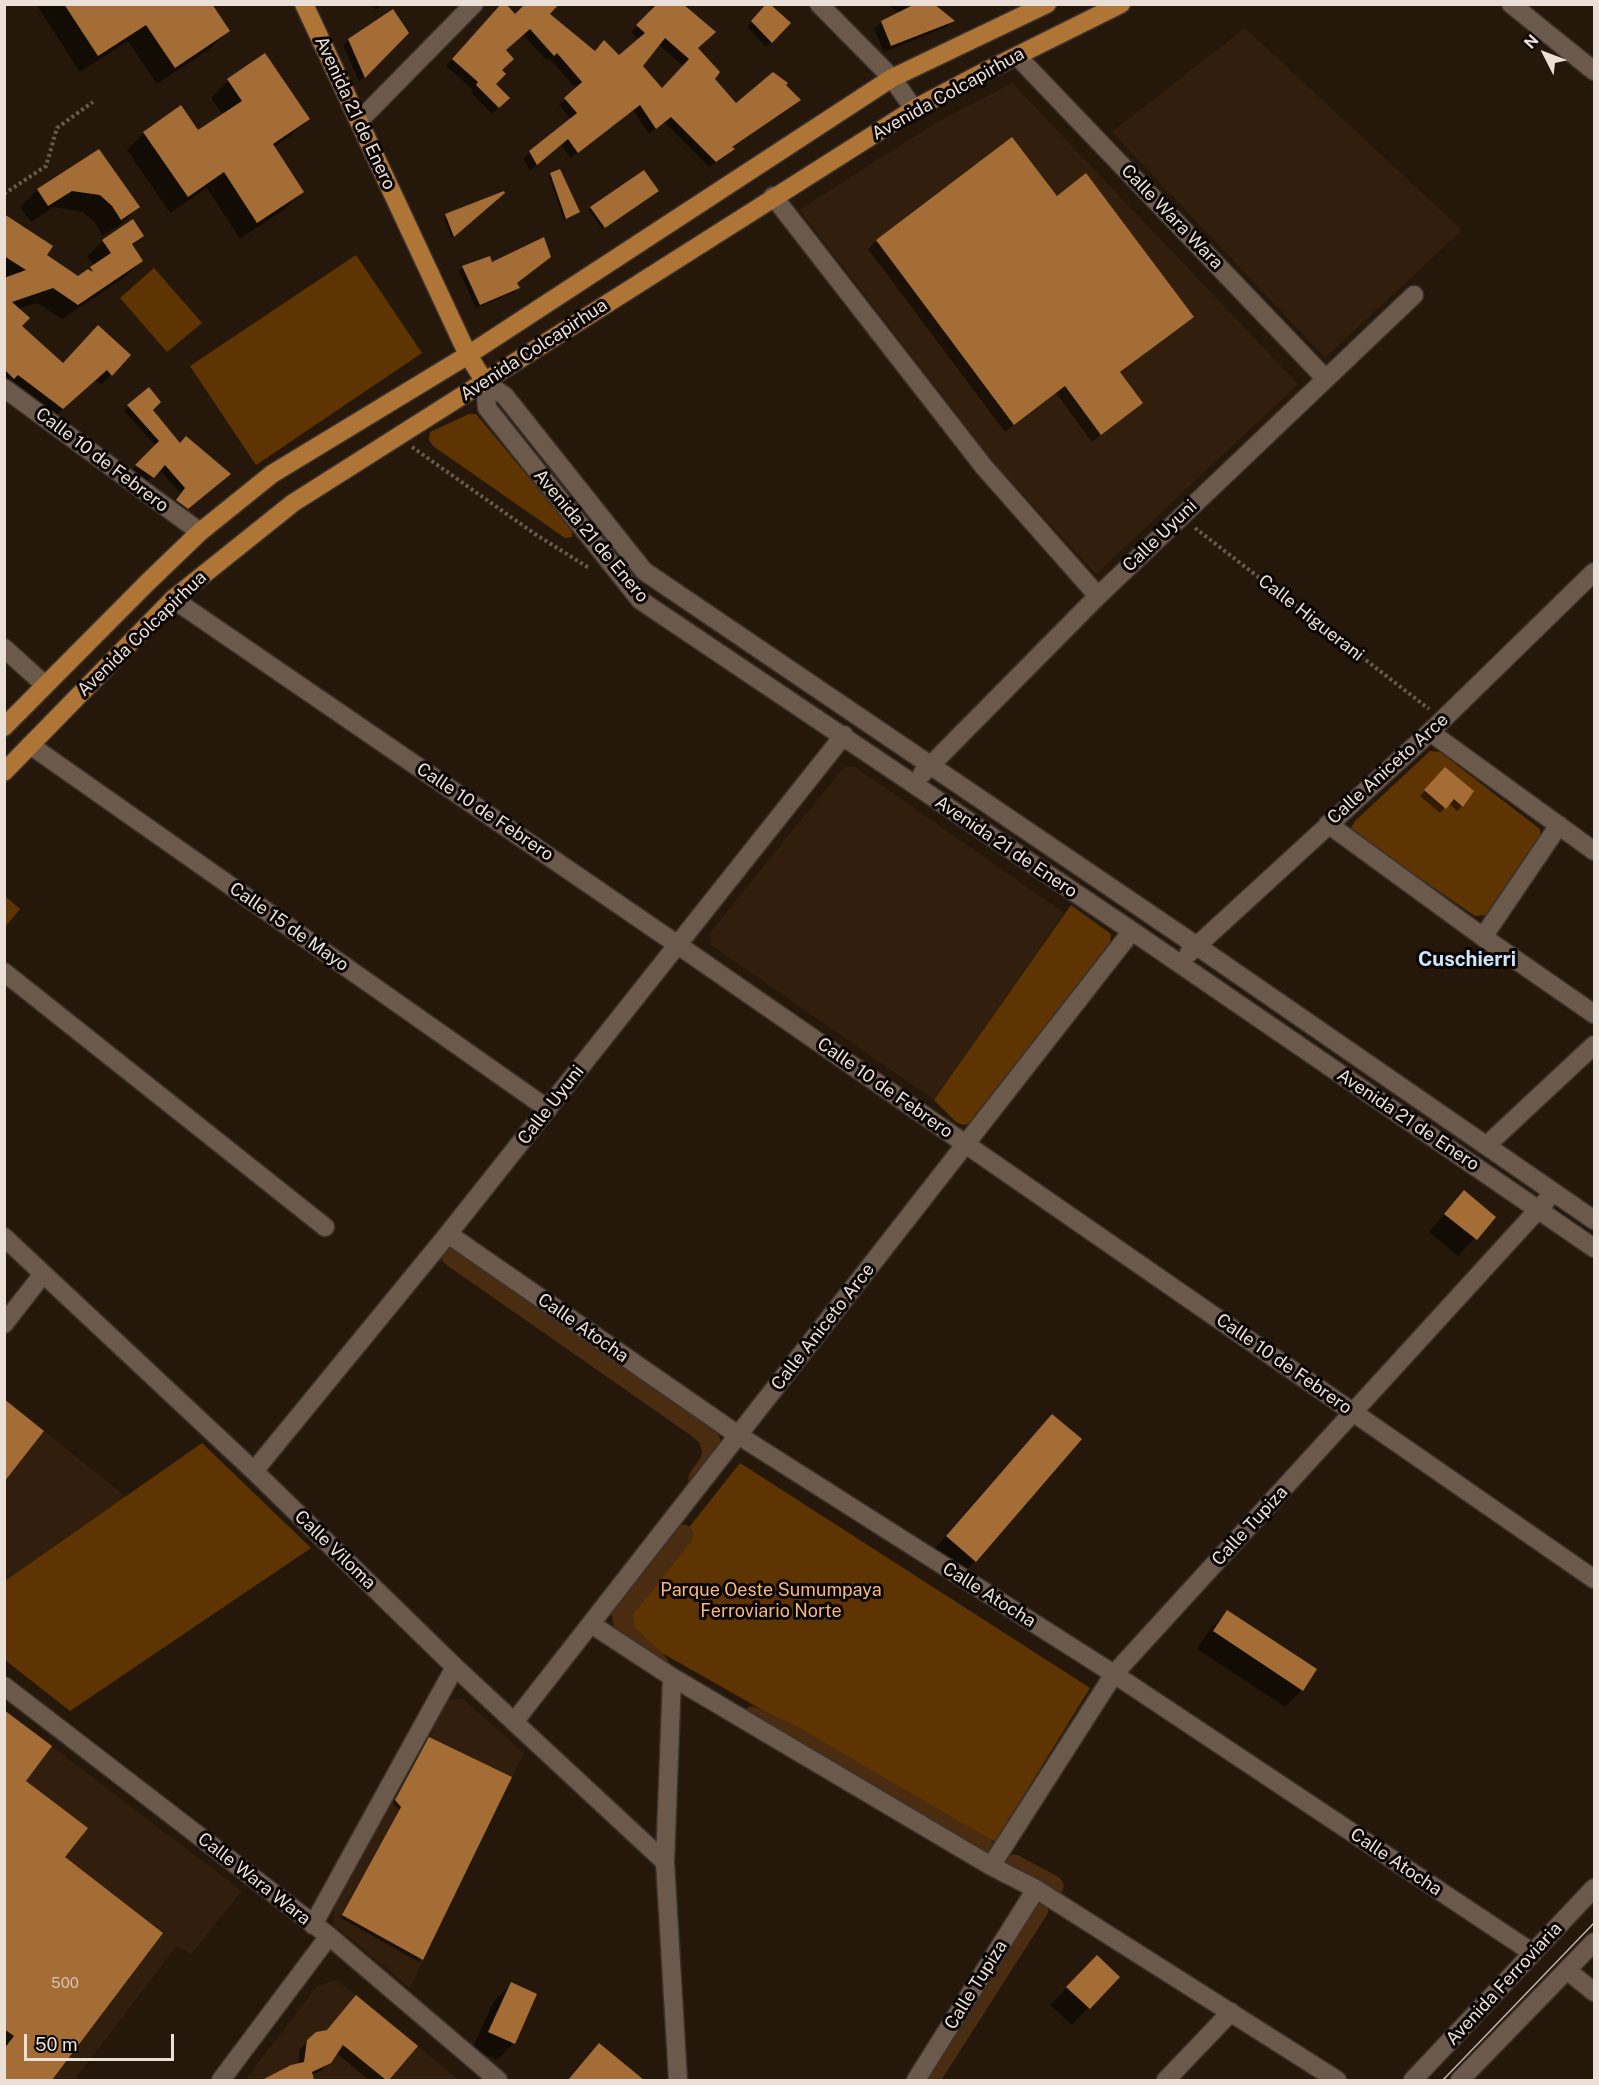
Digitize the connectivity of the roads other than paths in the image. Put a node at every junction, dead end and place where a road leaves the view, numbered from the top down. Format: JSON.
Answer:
{"nodes":[{"id":1,"x":304,"y":4,"type":"edge"},
{"id":2,"x":474,"y":4,"type":"edge"},
{"id":3,"x":819,"y":4,"type":"edge"},
{"id":4,"x":1047,"y":4,"type":"edge"},
{"id":5,"x":1120,"y":4,"type":"edge"},
{"id":6,"x":1511,"y":4,"type":"edge"},
{"id":7,"x":1017,"y":56,"type":"junction"},
{"id":8,"x":1594,"y":71,"type":"edge"},
{"id":9,"x":892,"y":78,"type":"junction"},
{"id":10,"x":914,"y":109,"type":"junction"},
{"id":11,"x":359,"y":121,"type":"junction"},
{"id":12,"x":773,"y":196,"type":"junction"},
{"id":13,"x":1414,"y":295,"type":"dead end"},
{"id":14,"x":468,"y":354,"type":"junction"},
{"id":15,"x":1326,"y":379,"type":"junction"},
{"id":16,"x":485,"y":382,"type":"junction"},
{"id":17,"x":4,"y":388,"type":"edge"},
{"id":18,"x":200,"y":532,"type":"junction"},
{"id":19,"x":1594,"y":572,"type":"edge"},
{"id":20,"x":1098,"y":596,"type":"junction"},
{"id":21,"x":173,"y":599,"type":"junction"},
{"id":22,"x":4,"y":648,"type":"edge"},
{"id":23,"x":45,"y":685,"type":"junction"},
{"id":24,"x":4,"y":727,"type":"edge"},
{"id":25,"x":1430,"y":732,"type":"junction"},
{"id":26,"x":843,"y":735,"type":"junction"},
{"id":27,"x":30,"y":745,"type":"junction"},
{"id":28,"x":931,"y":766,"type":"junction"},
{"id":29,"x":4,"y":772,"type":"edge"},
{"id":30,"x":912,"y":784,"type":"junction"},
{"id":31,"x":1328,"y":824,"type":"junction"},
{"id":32,"x":1559,"y":825,"type":"junction"},
{"id":33,"x":1594,"y":851,"type":"edge"},
{"id":34,"x":1132,"y":931,"type":"junction"},
{"id":35,"x":1483,"y":937,"type":"junction"},
{"id":36,"x":678,"y":945,"type":"junction"},
{"id":37,"x":1197,"y":946,"type":"junction"},
{"id":38,"x":1178,"y":963,"type":"junction"},
{"id":39,"x":4,"y":972,"type":"edge"},
{"id":40,"x":1594,"y":1014,"type":"edge"},
{"id":41,"x":1594,"y":1045,"type":"edge"},
{"id":42,"x":548,"y":1109,"type":"junction"},
{"id":43,"x":966,"y":1144,"type":"junction"},
{"id":44,"x":1487,"y":1144,"type":"junction"},
{"id":45,"x":1552,"y":1192,"type":"junction"},
{"id":46,"x":1539,"y":1210,"type":"junction"},
{"id":47,"x":1594,"y":1220,"type":"edge"},
{"id":48,"x":325,"y":1227,"type":"dead end"},
{"id":49,"x":448,"y":1234,"type":"junction"},
{"id":50,"x":4,"y":1237,"type":"edge"},
{"id":51,"x":1594,"y":1248,"type":"edge"},
{"id":52,"x":43,"y":1274,"type":"junction"},
{"id":53,"x":4,"y":1324,"type":"edge"},
{"id":54,"x":1354,"y":1413,"type":"junction"},
{"id":55,"x":738,"y":1435,"type":"junction"},
{"id":56,"x":254,"y":1471,"type":"junction"},
{"id":57,"x":1594,"y":1579,"type":"edge"},
{"id":58,"x":591,"y":1624,"type":"junction"},
{"id":59,"x":455,"y":1667,"type":"junction"},
{"id":60,"x":1114,"y":1674,"type":"junction"},
{"id":61,"x":672,"y":1677,"type":"junction"},
{"id":62,"x":4,"y":1686,"type":"edge"},
{"id":63,"x":514,"y":1722,"type":"junction"},
{"id":64,"x":665,"y":1862,"type":"junction"},
{"id":65,"x":991,"y":1866,"type":"junction"},
{"id":66,"x":1594,"y":1888,"type":"edge"},
{"id":67,"x":1036,"y":1889,"type":"junction"},
{"id":68,"x":314,"y":1925,"type":"junction"},
{"id":69,"x":329,"y":1936,"type":"junction"},
{"id":70,"x":1594,"y":1942,"type":"edge"},
{"id":71,"x":1533,"y":1953,"type":"junction"},
{"id":72,"x":1568,"y":1971,"type":"junction"},
{"id":73,"x":1594,"y":1992,"type":"edge"},
{"id":74,"x":1231,"y":2012,"type":"junction"},
{"id":75,"x":922,"y":2078,"type":"edge"},
{"id":76,"x":221,"y":2080,"type":"edge"},
{"id":77,"x":498,"y":2080,"type":"edge"},
{"id":78,"x":678,"y":2080,"type":"edge"},
{"id":79,"x":1166,"y":2080,"type":"edge"},
{"id":80,"x":1337,"y":2080,"type":"edge"},
{"id":81,"x":1413,"y":2080,"type":"edge"},
{"id":82,"x":1460,"y":2080,"type":"edge"}],
"edges":[{"from":1,"to":11,"type":"main road","name":"Avenida 21 de Enero"},
{"from":2,"to":11,"type":"street"},
{"from":3,"to":9,"type":"street"},
{"from":4,"to":9,"type":"main road","name":"Avenida Colcapirhua"},
{"from":5,"to":7,"type":"main road","name":"Avenida Colcapirhua"},
{"from":6,"to":8,"type":"street"},
{"from":7,"to":10,"type":"main road","name":"Avenida Colcapirhua"},
{"from":7,"to":15,"type":"street","name":"Calle Wara Wara"},
{"from":9,"to":10,"type":"street"},
{"from":9,"to":14,"type":"main road","name":"Avenida Colcapirhua"},
{"from":10,"to":12,"type":"main road","name":"Avenida Colcapirhua"},
{"from":11,"to":14,"type":"main road","name":"Avenida 21 de Enero"},
{"from":12,"to":16,"type":"main road","name":"Avenida Colcapirhua"},
{"from":12,"to":20,"type":"street"},
{"from":13,"to":15,"type":"street","name":"Calle Uyuni"},
{"from":14,"to":16,"type":"main road","name":"Avenida 21 de Enero"},
{"from":14,"to":18,"type":"main road","name":"Avenida Colcapirhua"},
{"from":15,"to":20,"type":"street","name":"Calle Uyuni"},
{"from":16,"to":21,"type":"main road","name":"Avenida Colcapirhua"},
{"from":16,"to":26,"type":"street","name":"Avenida 21 de Enero"},
{"from":16,"to":28,"type":"street","name":"Avenida 21 de Enero"},
{"from":17,"to":18,"type":"street","name":"Calle 10 de Febrero"},
{"from":18,"to":23,"type":"main road","name":"Avenida Colcapirhua"},
{"from":19,"to":25,"type":"street","name":"Calle Aniceto Arce"},
{"from":20,"to":28,"type":"street","name":"Calle Uyuni"},
{"from":21,"to":27,"type":"main road","name":"Avenida Colcapirhua"},
{"from":21,"to":36,"type":"street","name":"Calle 10 de Febrero"},
{"from":22,"to":23,"type":"street"},
{"from":23,"to":24,"type":"main road","name":"Avenida Colcapirhua"},
{"from":25,"to":31,"type":"street","name":"Calle Aniceto Arce"},
{"from":25,"to":32,"type":"street"},
{"from":26,"to":30,"type":"street","name":"Avenida 21 de Enero"},
{"from":26,"to":36,"type":"street","name":"Calle Uyuni"},
{"from":27,"to":29,"type":"main road","name":"Avenida Colcapirhua"},
{"from":27,"to":42,"type":"street","name":"Calle 15 de Mayo"},
{"from":28,"to":30,"type":"street","name":"Calle Uyuni"},
{"from":28,"to":37,"type":"street","name":"Avenida 21 de Enero"},
{"from":30,"to":34,"type":"street","name":"Avenida 21 de Enero"},
{"from":31,"to":35,"type":"street"},
{"from":31,"to":37,"type":"street","name":"Calle Aniceto Arce"},
{"from":32,"to":33,"type":"street"},
{"from":32,"to":35,"type":"street"},
{"from":34,"to":38,"type":"street","name":"Avenida 21 de Enero"},
{"from":34,"to":43,"type":"street","name":"Calle Aniceto Arce"},
{"from":35,"to":40,"type":"street"},
{"from":36,"to":42,"type":"street","name":"Calle Uyuni"},
{"from":36,"to":43,"type":"street","name":"Calle 10 de Febrero"},
{"from":37,"to":38,"type":"street","name":"Calle Aniceto Arce"},
{"from":37,"to":44,"type":"street","name":"Avenida 21 de Enero"},
{"from":38,"to":46,"type":"street","name":"Avenida 21 de Enero"},
{"from":39,"to":48,"type":"street"},
{"from":41,"to":44,"type":"street"},
{"from":42,"to":49,"type":"street","name":"Calle Uyuni"},
{"from":43,"to":54,"type":"street","name":"Calle 10 de Febrero"},
{"from":43,"to":55,"type":"street","name":"Calle Aniceto Arce"},
{"from":44,"to":45,"type":"street","name":"Avenida 21 de Enero"},
{"from":45,"to":46,"type":"street","name":"Calle Tupiza"},
{"from":45,"to":47,"type":"street","name":"Avenida 21 de Enero"},
{"from":46,"to":51,"type":"street","name":"Avenida 21 de Enero"},
{"from":46,"to":54,"type":"street","name":"Calle Tupiza"},
{"from":49,"to":55,"type":"street","name":"Calle Atocha"},
{"from":49,"to":56,"type":"street","name":"Calle Uyuni"},
{"from":50,"to":52,"type":"street","name":"Calle Viloma"},
{"from":52,"to":53,"type":"street"},
{"from":52,"to":56,"type":"street","name":"Calle Viloma"},
{"from":54,"to":57,"type":"street","name":"Calle 10 de Febrero"},
{"from":54,"to":60,"type":"street","name":"Calle Tupiza"},
{"from":55,"to":58,"type":"street","name":"Calle Aniceto Arce"},
{"from":55,"to":60,"type":"street","name":"Calle Atocha"},
{"from":56,"to":59,"type":"street","name":"Calle Viloma"},
{"from":58,"to":61,"type":"street"},
{"from":58,"to":63,"type":"street","name":"Calle Aniceto Arce"},
{"from":59,"to":63,"type":"street","name":"Calle Viloma"},
{"from":59,"to":68,"type":"street"},
{"from":60,"to":65,"type":"street","name":"Calle Tupiza"},
{"from":60,"to":71,"type":"street","name":"Calle Atocha"},
{"from":61,"to":64,"type":"street"},
{"from":61,"to":65,"type":"street"},
{"from":62,"to":68,"type":"street","name":"Calle Wara Wara"},
{"from":63,"to":64,"type":"street","name":"Calle Viloma"},
{"from":64,"to":78,"type":"street"},
{"from":65,"to":67,"type":"street"},
{"from":66,"to":71,"type":"street","name":"Avenida Ferroviaria"},
{"from":67,"to":74,"type":"street"},
{"from":67,"to":75,"type":"street","name":"Calle Tupiza"},
{"from":68,"to":69,"type":"street","name":"Calle Wara Wara"},
{"from":69,"to":76,"type":"street"},
{"from":69,"to":77,"type":"street","name":"Calle Wara Wara"},
{"from":70,"to":72,"type":"street","name":"Avenida Ferroviaria"},
{"from":71,"to":81,"type":"street","name":"Avenida Ferroviaria"},
{"from":72,"to":73,"type":"street"},
{"from":72,"to":82,"type":"street","name":"Avenida Ferroviaria"},
{"from":74,"to":79,"type":"street"},
{"from":74,"to":80,"type":"street"}]}
